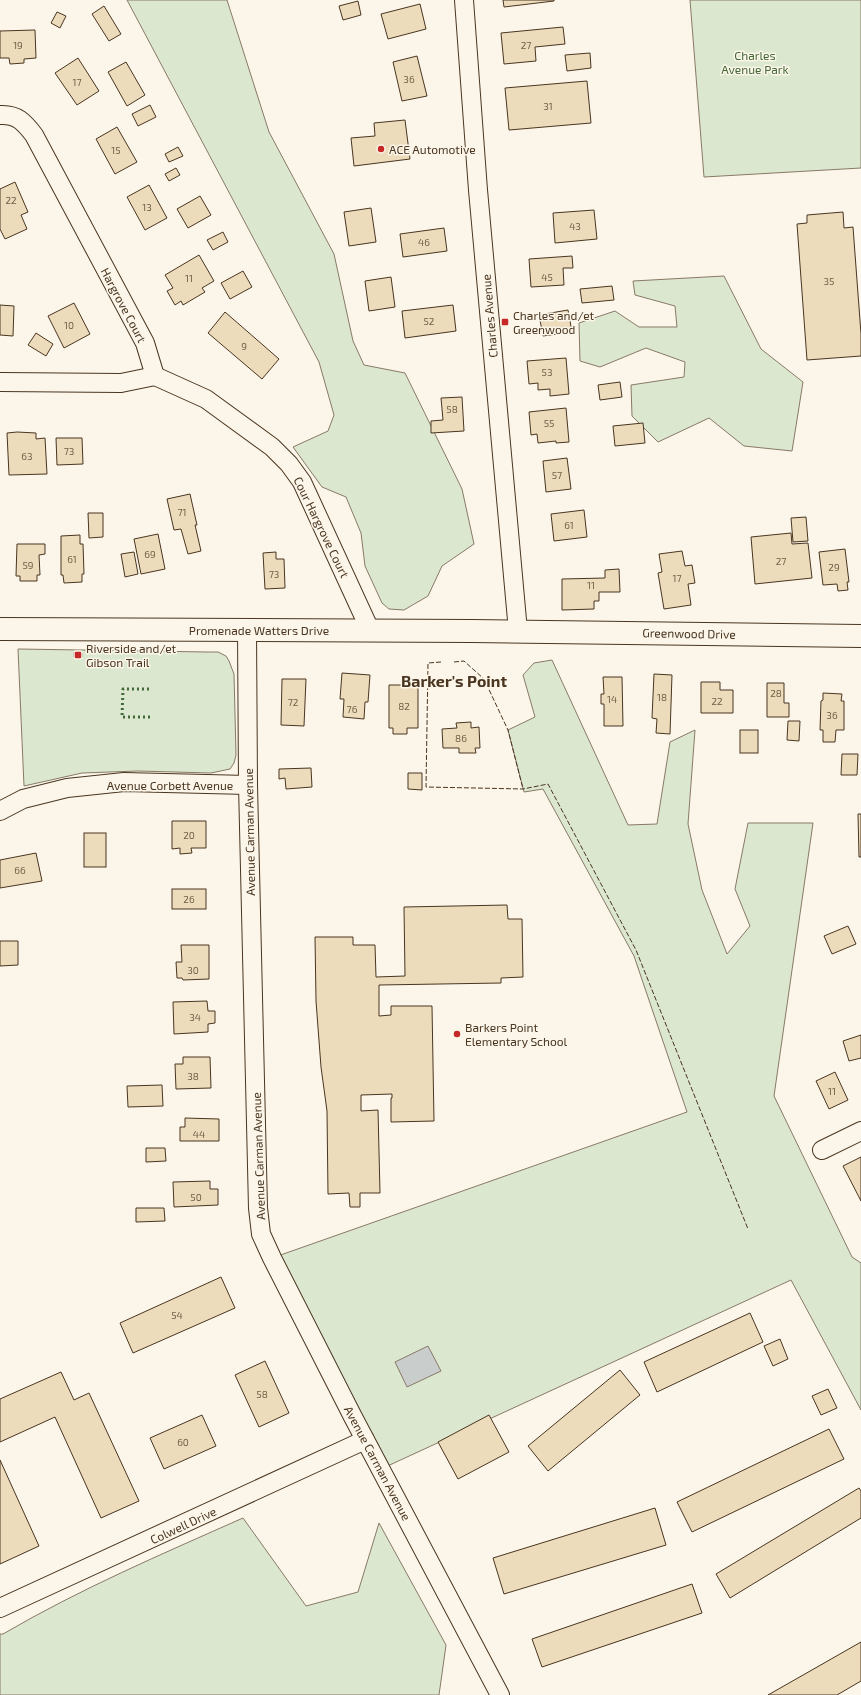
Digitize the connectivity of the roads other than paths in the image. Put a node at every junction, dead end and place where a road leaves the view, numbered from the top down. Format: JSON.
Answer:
{"nodes":[{"id":1,"x":464,"y":0,"type":"edge"},
{"id":2,"x":0,"y":115,"type":"edge"},
{"id":3,"x":155,"y":376,"type":"junction"},
{"id":4,"x":0,"y":382,"type":"edge"},
{"id":5,"x":0,"y":629,"type":"edge"},
{"id":6,"x":247,"y":630,"type":"junction"},
{"id":7,"x":370,"y":630,"type":"junction"},
{"id":8,"x":518,"y":631,"type":"junction"},
{"id":9,"x":861,"y":636,"type":"edge"},
{"id":10,"x":248,"y":785,"type":"junction"},
{"id":11,"x":0,"y":811,"type":"edge"},
{"id":12,"x":861,"y":1131,"type":"edge"},
{"id":13,"x":822,"y":1150,"type":"dead end"},
{"id":14,"x":365,"y":1440,"type":"junction"},
{"id":15,"x":0,"y":1608,"type":"edge"},
{"id":16,"x":500,"y":1695,"type":"edge"}],
"edges":[{"from":1,"to":8,"type":"street","name":"Charles Avenue"},
{"from":2,"to":3,"type":"street","name":"Hargrove Court"},
{"from":3,"to":4,"type":"street"},
{"from":3,"to":7,"type":"street","name":"Cour Hargrove Court"},
{"from":5,"to":6,"type":"main road","name":"Promenade Watters Drive"},
{"from":6,"to":7,"type":"main road","name":"Promenade Watters Drive"},
{"from":6,"to":10,"type":"street","name":"Avenue Carman Avenue"},
{"from":7,"to":8,"type":"main road","name":"Promenade Watters Drive"},
{"from":8,"to":9,"type":"main road","name":"Greenwood Drive"},
{"from":10,"to":11,"type":"street","name":"Avenue Corbett Avenue"},
{"from":10,"to":14,"type":"street","name":"Avenue Carman Avenue"},
{"from":12,"to":13,"type":"street"},
{"from":14,"to":15,"type":"street","name":"Colwell Drive"},
{"from":14,"to":16,"type":"street","name":"Avenue Carman Avenue"}]}
